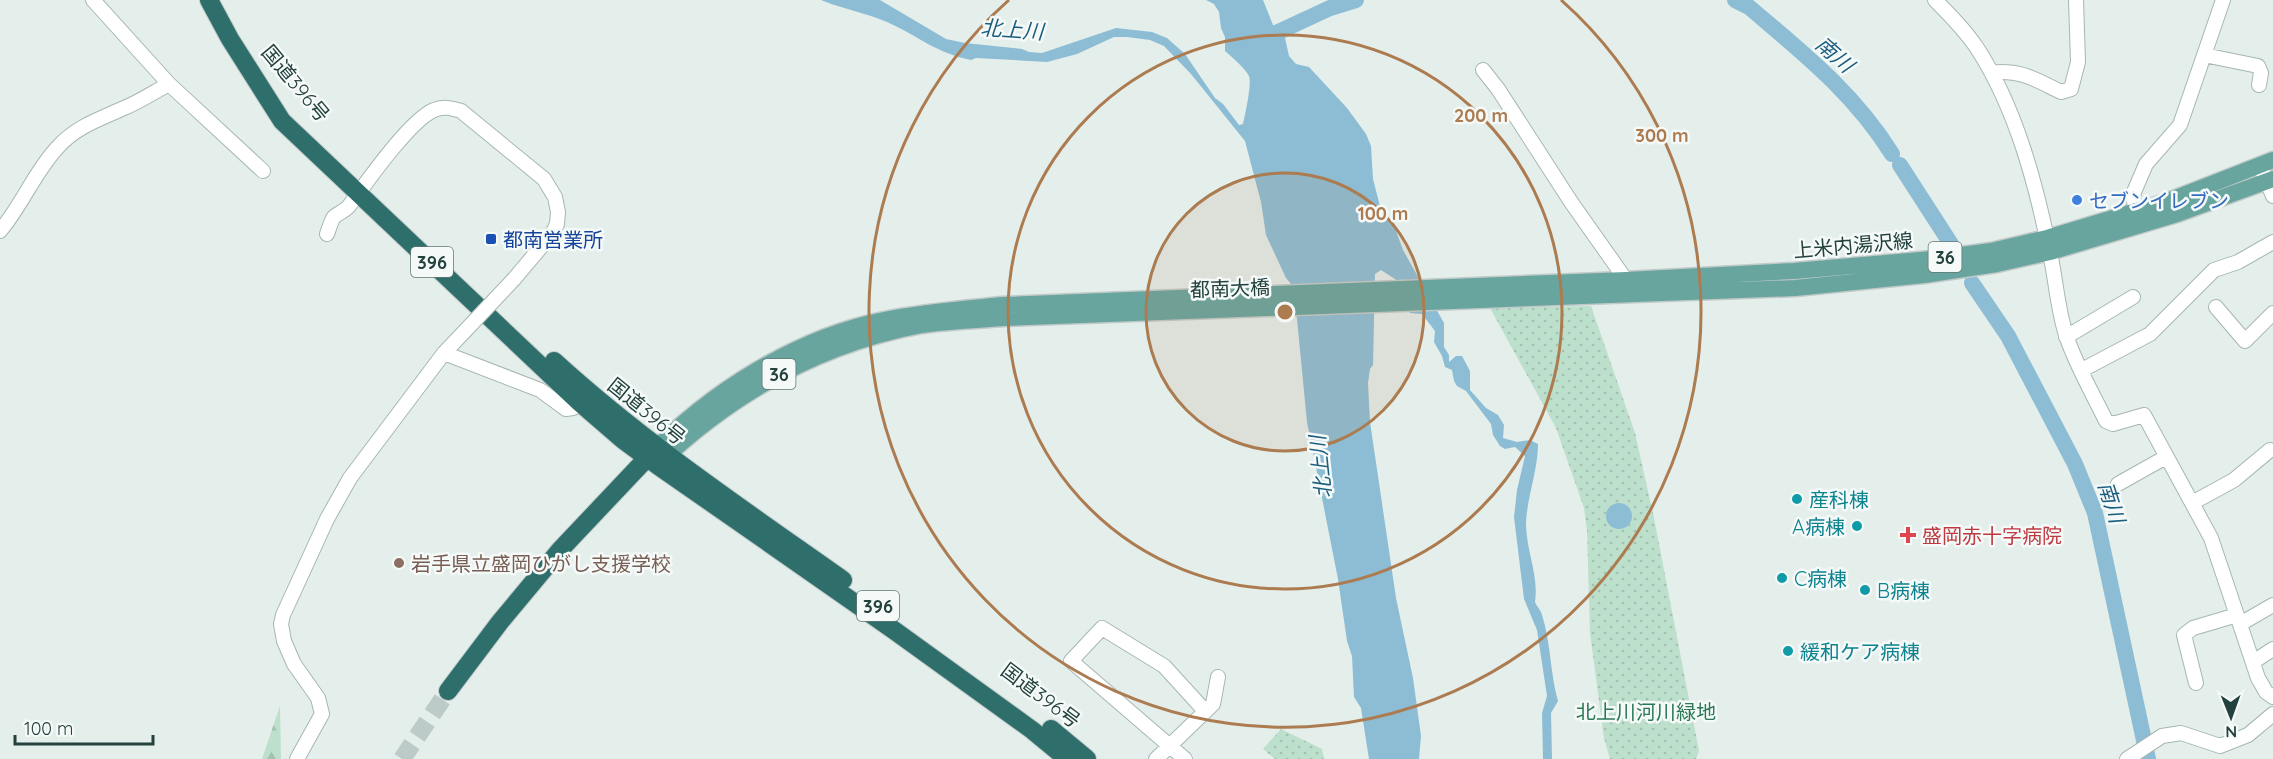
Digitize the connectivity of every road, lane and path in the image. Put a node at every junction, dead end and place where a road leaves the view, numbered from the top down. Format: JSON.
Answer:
{"nodes":[{"id":1,"x":93,"y":0,"type":"edge"},
{"id":2,"x":209,"y":0,"type":"edge"},
{"id":3,"x":1935,"y":0,"type":"edge"},
{"id":4,"x":2076,"y":0,"type":"edge"},
{"id":5,"x":2223,"y":0,"type":"edge"},
{"id":6,"x":2204,"y":55,"type":"junction"},
{"id":7,"x":1483,"y":70,"type":"dead end"},
{"id":8,"x":1992,"y":73,"type":"junction"},
{"id":9,"x":169,"y":84,"type":"junction"},
{"id":10,"x":2259,"y":86,"type":"dead end"},
{"id":11,"x":2266,"y":163,"type":"edge"},
{"id":12,"x":263,"y":171,"type":"dead end"},
{"id":13,"x":2271,"y":186,"type":"edge"},
{"id":14,"x":360,"y":189,"type":"junction"},
{"id":15,"x":2137,"y":211,"type":"junction"},
{"id":16,"x":0,"y":231,"type":"edge"},
{"id":17,"x":327,"y":234,"type":"dead end"},
{"id":18,"x":2273,"y":242,"type":"edge"},
{"id":19,"x":2048,"y":245,"type":"junction"},
{"id":20,"x":1626,"y":280,"type":"junction"},
{"id":21,"x":1606,"y":287,"type":"junction"},
{"id":22,"x":2133,"y":297,"type":"dead end"},
{"id":23,"x":2216,"y":307,"type":"dead end"},
{"id":24,"x":2273,"y":313,"type":"edge"},
{"id":25,"x":2066,"y":337,"type":"junction"},
{"id":26,"x":444,"y":353,"type":"junction"},
{"id":27,"x":2082,"y":370,"type":"junction"},
{"id":28,"x":583,"y":397,"type":"junction"},
{"id":29,"x":2270,"y":450,"type":"dead end"},
{"id":30,"x":2166,"y":456,"type":"junction"},
{"id":31,"x":657,"y":457,"type":"junction"},
{"id":32,"x":2118,"y":484,"type":"dead end"},
{"id":33,"x":2192,"y":503,"type":"junction"},
{"id":34,"x":2273,"y":605,"type":"edge"},
{"id":35,"x":2238,"y":619,"type":"junction"},
{"id":36,"x":2273,"y":649,"type":"edge"},
{"id":37,"x":2253,"y":662,"type":"junction"},
{"id":38,"x":1218,"y":677,"type":"dead end"},
{"id":39,"x":2196,"y":683,"type":"dead end"},
{"id":40,"x":452,"y":693,"type":"tunnel mouth"},
{"id":41,"x":2273,"y":697,"type":"edge"},
{"id":42,"x":1205,"y":711,"type":"junction"},
{"id":43,"x":2273,"y":714,"type":"edge"},
{"id":44,"x":1170,"y":746,"type":"junction"},
{"id":45,"x":2221,"y":753,"type":"edge"},
{"id":46,"x":2130,"y":756,"type":"edge"},
{"id":47,"x":297,"y":759,"type":"edge"},
{"id":48,"x":1067,"y":759,"type":"edge"},
{"id":49,"x":1087,"y":759,"type":"edge"},
{"id":50,"x":1156,"y":759,"type":"edge"},
{"id":51,"x":1185,"y":759,"type":"edge"}],
"edges":[{"from":1,"to":9,"type":"street"},
{"from":2,"to":14,"type":"highway","name":"国道396号","number":"396"},
{"from":3,"to":8,"type":"street"},
{"from":4,"to":8,"type":"street"},
{"from":5,"to":6,"type":"street"},
{"from":6,"to":10,"type":"street"},
{"from":6,"to":15,"type":"street"},
{"from":7,"to":20,"type":"street"},
{"from":8,"to":19,"type":"street"},
{"from":9,"to":12,"type":"street"},
{"from":9,"to":16,"type":"street"},
{"from":11,"to":13,"type":"street"},
{"from":11,"to":15,"type":"main road","name":"上米内湯沢線","number":"36"},
{"from":13,"to":19,"type":"main road","name":"上米内湯沢線","number":"36"},
{"from":14,"to":17,"type":"street"},
{"from":14,"to":26,"type":"street","bridge":true},
{"from":14,"to":28,"type":"highway","name":"国道396号","number":"396"},
{"from":15,"to":19,"type":"main road","name":"上米内湯沢線","number":"36"},
{"from":18,"to":27,"type":"street"},
{"from":19,"to":20,"type":"main road","name":"上米内湯沢線","number":"36"},
{"from":19,"to":21,"type":"main road","name":"上米内湯沢線","number":"36"},
{"from":19,"to":25,"type":"street"},
{"from":20,"to":21,"type":"main road","name":"上米内湯沢線","number":"36"},
{"from":21,"to":31,"type":"main road","name":"都南大橋","number":"36"},
{"from":22,"to":25,"type":"street"},
{"from":23,"to":24,"type":"street"},
{"from":25,"to":27,"type":"street"},
{"from":26,"to":28,"type":"street"},
{"from":26,"to":47,"type":"street"},
{"from":27,"to":30,"type":"street"},
{"from":28,"to":31,"type":"highway","name":"国道396号","number":"396"},
{"from":29,"to":33,"type":"street"},
{"from":30,"to":32,"type":"street"},
{"from":30,"to":33,"type":"street"},
{"from":31,"to":40,"type":"highway"},
{"from":31,"to":48,"type":"highway","name":"国道396号","number":"396"},
{"from":31,"to":49,"type":"highway","name":"国道396号","number":"396"},
{"from":33,"to":35,"type":"street"},
{"from":34,"to":35,"type":"street"},
{"from":35,"to":37,"type":"street"},
{"from":35,"to":39,"type":"street"},
{"from":36,"to":37,"type":"street"},
{"from":37,"to":41,"type":"street"},
{"from":38,"to":42,"type":"street"},
{"from":42,"to":44,"type":"street"},
{"from":42,"to":44,"type":"street"},
{"from":43,"to":45,"type":"street"},
{"from":44,"to":50,"type":"street"},
{"from":44,"to":51,"type":"street"},
{"from":45,"to":46,"type":"street"}]}
